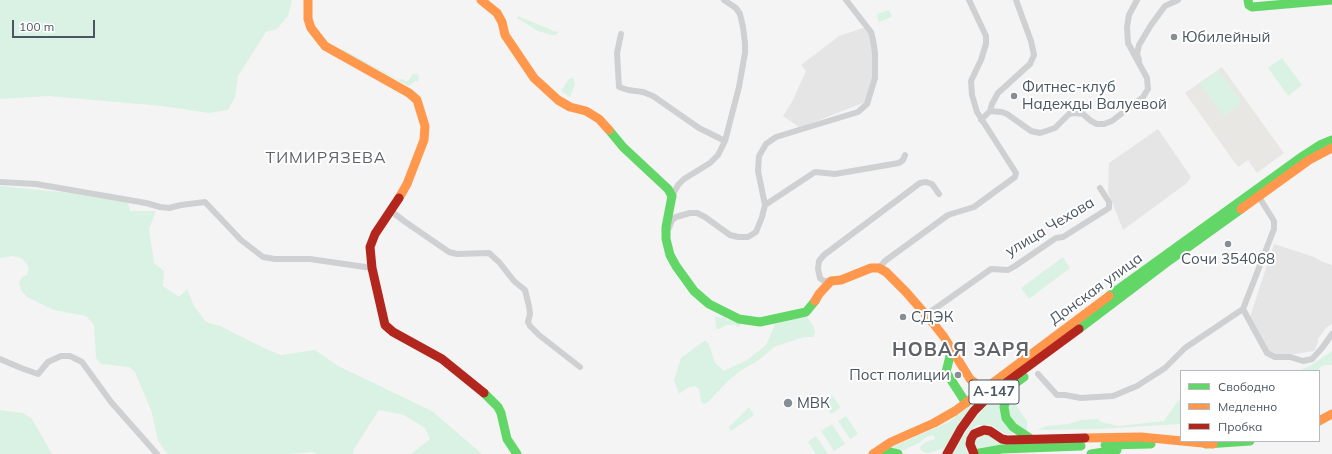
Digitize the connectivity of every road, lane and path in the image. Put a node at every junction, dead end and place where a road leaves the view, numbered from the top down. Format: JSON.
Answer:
{"nodes":[{"id":1,"x":308,"y":0,"type":"edge"},
{"id":2,"x":481,"y":0,"type":"edge"},
{"id":3,"x":724,"y":0,"type":"edge"},
{"id":4,"x":846,"y":0,"type":"edge"},
{"id":5,"x":969,"y":0,"type":"edge"},
{"id":6,"x":1016,"y":0,"type":"edge"},
{"id":7,"x":1137,"y":0,"type":"edge"},
{"id":8,"x":1178,"y":0,"type":"edge"},
{"id":9,"x":1332,"y":0,"type":"edge"},
{"id":10,"x":1246,"y":1,"type":"edge"},
{"id":11,"x":621,"y":34,"type":"dead end"},
{"id":12,"x":1139,"y":64,"type":"junction"},
{"id":13,"x":990,"y":111,"type":"junction"},
{"id":14,"x":981,"y":120,"type":"junction"},
{"id":15,"x":1332,"y":140,"type":"edge"},
{"id":16,"x":724,"y":141,"type":"junction"},
{"id":17,"x":1332,"y":148,"type":"edge"},
{"id":18,"x":905,"y":155,"type":"dead end"},
{"id":19,"x":0,"y":182,"type":"edge"},
{"id":20,"x":1100,"y":188,"type":"dead end"},
{"id":21,"x":939,"y":194,"type":"dead end"},
{"id":22,"x":672,"y":196,"type":"junction"},
{"id":23,"x":1259,"y":197,"type":"junction"},
{"id":24,"x":765,"y":204,"type":"junction"},
{"id":25,"x":391,"y":211,"type":"junction"},
{"id":26,"x":666,"y":239,"type":"junction"},
{"id":27,"x":1168,"y":257,"type":"junction"},
{"id":28,"x":372,"y":268,"type":"junction"},
{"id":29,"x":879,"y":268,"type":"junction"},
{"id":30,"x":831,"y":281,"type":"junction"},
{"id":31,"x":1243,"y":309,"type":"junction"},
{"id":32,"x":926,"y":315,"type":"junction"},
{"id":33,"x":1332,"y":334,"type":"edge"},
{"id":34,"x":948,"y":345,"type":"junction"},
{"id":35,"x":1057,"y":346,"type":"junction"},
{"id":36,"x":0,"y":360,"type":"edge"},
{"id":37,"x":959,"y":363,"type":"junction"},
{"id":38,"x":948,"y":364,"type":"junction"},
{"id":39,"x":580,"y":367,"type":"dead end"},
{"id":40,"x":1038,"y":374,"type":"dead end"},
{"id":41,"x":990,"y":385,"type":"junction"},
{"id":42,"x":966,"y":403,"type":"junction"},
{"id":43,"x":1332,"y":414,"type":"edge"},
{"id":44,"x":1320,"y":420,"type":"edge"},
{"id":45,"x":1031,"y":439,"type":"junction"},
{"id":46,"x":1180,"y":441,"type":"edge"},
{"id":47,"x":1192,"y":442,"type":"edge"},
{"id":48,"x":1238,"y":442,"type":"edge"},
{"id":49,"x":1151,"y":444,"type":"junction"},
{"id":50,"x":1213,"y":444,"type":"junction"},
{"id":51,"x":157,"y":454,"type":"edge"},
{"id":52,"x":517,"y":454,"type":"edge"},
{"id":53,"x":873,"y":454,"type":"edge"},
{"id":54,"x":898,"y":454,"type":"edge"},
{"id":55,"x":947,"y":454,"type":"edge"},
{"id":56,"x":974,"y":454,"type":"edge"},
{"id":57,"x":1091,"y":454,"type":"edge"}],
"edges":[{"from":1,"to":25,"type":"main road"},
{"from":2,"to":22,"type":"main road"},
{"from":3,"to":16,"type":"street"},
{"from":4,"to":24,"type":"street"},
{"from":5,"to":14,"type":"street"},
{"from":6,"to":13,"type":"street"},
{"from":7,"to":12,"type":"street"},
{"from":8,"to":12,"type":"street"},
{"from":9,"to":10,"type":"main road"},
{"from":11,"to":16,"type":"street"},
{"from":12,"to":13,"type":"street"},
{"from":13,"to":14,"type":"street"},
{"from":14,"to":29,"type":"street"},
{"from":15,"to":27,"type":"main road","name":"Донская улица"},
{"from":16,"to":22,"type":"street"},
{"from":17,"to":23,"type":"main road","name":"Донская улица"},
{"from":18,"to":24,"type":"street"},
{"from":19,"to":28,"type":"street"},
{"from":20,"to":32,"type":"street","name":"улица Чехова"},
{"from":21,"to":30,"type":"street"},
{"from":22,"to":26,"type":"main road"},
{"from":23,"to":27,"type":"main road","name":"Донская улица"},
{"from":23,"to":31,"type":"street"},
{"from":24,"to":26,"type":"street"},
{"from":25,"to":28,"type":"main road"},
{"from":25,"to":39,"type":"street"},
{"from":26,"to":30,"type":"main road"},
{"from":27,"to":35,"type":"main road","name":"Донская улица","number":"А-147"},
{"from":27,"to":41,"type":"main road","name":"Донская улица","number":"А-147"},
{"from":28,"to":52,"type":"main road"},
{"from":29,"to":30,"type":"main road"},
{"from":29,"to":32,"type":"main road"},
{"from":31,"to":33,"type":"street"},
{"from":31,"to":40,"type":"street"},
{"from":32,"to":34,"type":"main road"},
{"from":34,"to":37,"type":"main road"},
{"from":34,"to":38,"type":"main road"},
{"from":35,"to":45,"type":"main road","number":"А-147"},
{"from":35,"to":55,"type":"main road","name":"Донская улица","number":"А-147"},
{"from":36,"to":51,"type":"street"},
{"from":37,"to":38,"type":"main road"},
{"from":37,"to":41,"type":"main road"},
{"from":38,"to":42,"type":"main road"},
{"from":41,"to":42,"type":"main road","name":"Донская улица","number":"А-147"},
{"from":42,"to":53,"type":"main road","name":"Донская улица","number":"А-147"},
{"from":43,"to":44,"type":"main road"},
{"from":45,"to":46,"type":"main road"},
{"from":45,"to":56,"type":"main road"},
{"from":47,"to":50,"type":"main road"},
{"from":48,"to":50,"type":"main road"},
{"from":49,"to":50,"type":"main road"},
{"from":49,"to":56,"type":"main road"},
{"from":49,"to":57,"type":"main road"},
{"from":53,"to":54,"type":"main road","number":"А-147"}]}
